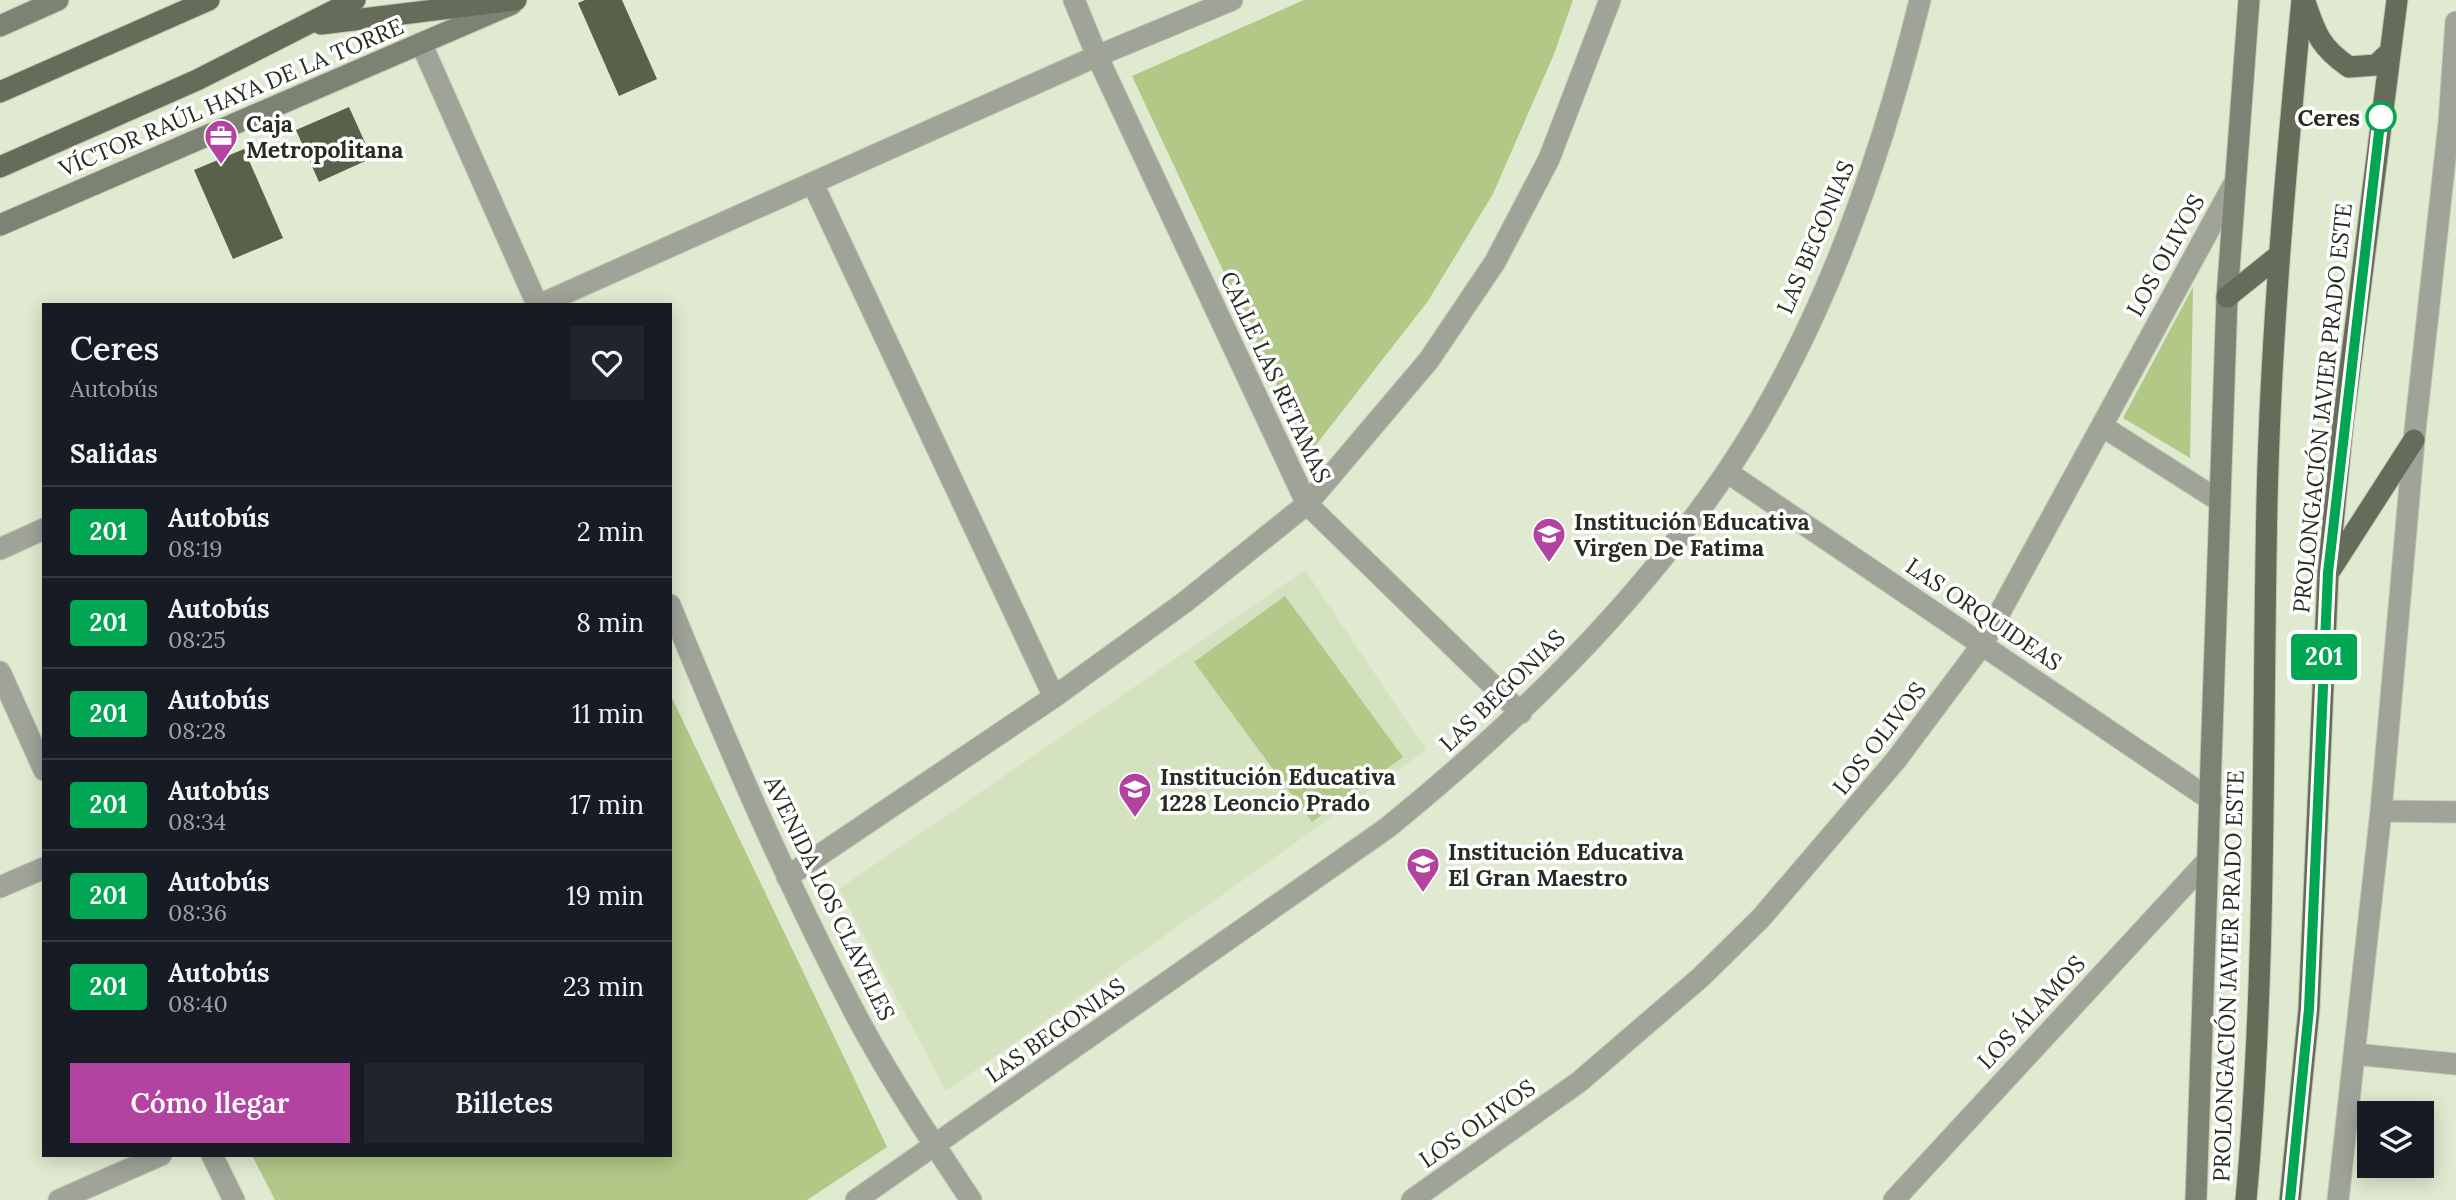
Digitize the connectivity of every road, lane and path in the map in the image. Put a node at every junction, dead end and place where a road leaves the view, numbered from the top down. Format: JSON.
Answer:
{"nodes":[{"id":1,"x":58,"y":0,"type":"edge"},
{"id":2,"x":209,"y":0,"type":"edge"},
{"id":3,"x":355,"y":0,"type":"edge"},
{"id":4,"x":518,"y":0,"type":"edge"},
{"id":5,"x":1074,"y":0,"type":"edge"},
{"id":6,"x":1232,"y":0,"type":"edge"},
{"id":7,"x":1609,"y":0,"type":"edge"},
{"id":8,"x":1920,"y":0,"type":"edge"},
{"id":9,"x":2249,"y":0,"type":"edge"},
{"id":10,"x":2303,"y":0,"type":"edge"},
{"id":11,"x":2397,"y":0,"type":"edge"},
{"id":12,"x":2456,"y":22,"type":"edge"},
{"id":13,"x":0,"y":26,"type":"edge"},
{"id":14,"x":305,"y":26,"type":"junction"},
{"id":15,"x":421,"y":43,"type":"junction"},
{"id":16,"x":2390,"y":52,"type":"junction"},
{"id":17,"x":1097,"y":56,"type":"junction"},
{"id":18,"x":0,"y":92,"type":"edge"},
{"id":19,"x":2453,"y":123,"type":"edge"},
{"id":20,"x":0,"y":167,"type":"edge"},
{"id":21,"x":2235,"y":182,"type":"junction"},
{"id":22,"x":813,"y":184,"type":"junction"},
{"id":23,"x":0,"y":225,"type":"edge"},
{"id":24,"x":2278,"y":256,"type":"junction"},
{"id":25,"x":2227,"y":297,"type":"junction"},
{"id":26,"x":539,"y":303,"type":"edge"},
{"id":27,"x":541,"y":303,"type":"edge"},
{"id":28,"x":2102,"y":426,"type":"junction"},
{"id":29,"x":2414,"y":440,"type":"junction"},
{"id":30,"x":1727,"y":472,"type":"junction"},
{"id":31,"x":2218,"y":500,"type":"junction"},
{"id":32,"x":1307,"y":504,"type":"junction"},
{"id":33,"x":42,"y":531,"type":"edge"},
{"id":34,"x":0,"y":549,"type":"edge"},
{"id":35,"x":2328,"y":573,"type":"junction"},
{"id":36,"x":672,"y":610,"type":"edge"},
{"id":37,"x":1982,"y":645,"type":"junction"},
{"id":38,"x":0,"y":672,"type":"edge"},
{"id":39,"x":1054,"y":696,"type":"junction"},
{"id":40,"x":1521,"y":713,"type":"junction"},
{"id":41,"x":42,"y":766,"type":"edge"},
{"id":42,"x":2211,"y":800,"type":"junction"},
{"id":43,"x":2381,"y":811,"type":"junction"},
{"id":44,"x":2456,"y":812,"type":"edge"},
{"id":45,"x":2207,"y":860,"type":"junction"},
{"id":46,"x":42,"y":869,"type":"edge"},
{"id":47,"x":787,"y":877,"type":"junction"},
{"id":48,"x":0,"y":887,"type":"edge"},
{"id":49,"x":2354,"y":1054,"type":"junction"},
{"id":50,"x":2456,"y":1064,"type":"edge"},
{"id":51,"x":935,"y":1146,"type":"junction"},
{"id":52,"x":156,"y":1157,"type":"edge"},
{"id":53,"x":213,"y":1157,"type":"edge"},
{"id":54,"x":59,"y":1200,"type":"edge"},
{"id":55,"x":234,"y":1200,"type":"edge"},
{"id":56,"x":856,"y":1200,"type":"edge"},
{"id":57,"x":971,"y":1200,"type":"edge"},
{"id":58,"x":1412,"y":1200,"type":"edge"},
{"id":59,"x":1894,"y":1200,"type":"edge"},
{"id":60,"x":2196,"y":1200,"type":"edge"},
{"id":61,"x":2246,"y":1200,"type":"edge"},
{"id":62,"x":2290,"y":1200,"type":"edge"},
{"id":63,"x":2338,"y":1200,"type":"edge"}],
"edges":[{"from":1,"to":13,"type":"street"},
{"from":2,"to":18,"type":"main road"},
{"from":3,"to":14,"type":"main road"},
{"from":4,"to":14,"type":"main road"},
{"from":4,"to":15,"type":"street","name":"VÍCTOR RAÚL HAYA DE LA TORRE"},
{"from":5,"to":17,"type":"street","name":"CALLE LAS RETAMAS"},
{"from":6,"to":17,"type":"street"},
{"from":7,"to":32,"type":"street"},
{"from":8,"to":30,"type":"street","name":"LAS BEGONIAS"},
{"from":9,"to":21,"type":"street","name":"PROLONGACIÓN JAVIER PRADO ESTE"},
{"from":10,"to":16,"type":"main road"},
{"from":10,"to":24,"type":"main road","name":"PROLONGACIÓN JAVIER PRADO ESTE"},
{"from":11,"to":16,"type":"main road","name":"PROLONGACIÓN JAVIER PRADO ESTE"},
{"from":12,"to":19,"type":"street"},
{"from":14,"to":20,"type":"main road"},
{"from":15,"to":23,"type":"street","name":"VÍCTOR RAÚL HAYA DE LA TORRE"},
{"from":15,"to":26,"type":"street"},
{"from":16,"to":35,"type":"main road","name":"PROLONGACIÓN JAVIER PRADO ESTE"},
{"from":17,"to":22,"type":"street"},
{"from":17,"to":32,"type":"street","name":"CALLE LAS RETAMAS"},
{"from":19,"to":29,"type":"street"},
{"from":21,"to":25,"type":"street","name":"PROLONGACIÓN JAVIER PRADO ESTE"},
{"from":21,"to":28,"type":"street","name":"LOS OLIVOS"},
{"from":22,"to":27,"type":"street"},
{"from":22,"to":39,"type":"street"},
{"from":24,"to":25,"type":"main road"},
{"from":24,"to":61,"type":"main road","name":"PROLONGACIÓN JAVIER PRADO ESTE"},
{"from":25,"to":31,"type":"street","name":"PROLONGACIÓN JAVIER PRADO ESTE"},
{"from":28,"to":31,"type":"street"},
{"from":28,"to":37,"type":"street","name":"LOS OLIVOS"},
{"from":29,"to":35,"type":"main road"},
{"from":29,"to":43,"type":"street"},
{"from":30,"to":37,"type":"street","name":"LAS ORQUIDEAS"},
{"from":30,"to":40,"type":"street","name":"LAS BEGONIAS"},
{"from":31,"to":42,"type":"street","name":"PROLONGACIÓN JAVIER PRADO ESTE"},
{"from":32,"to":39,"type":"street"},
{"from":32,"to":40,"type":"street","name":"CALLE LAS RETAMAS"},
{"from":33,"to":34,"type":"street"},
{"from":35,"to":62,"type":"main road","name":"PROLONGACIÓN JAVIER PRADO ESTE"},
{"from":36,"to":47,"type":"street","name":"AVENIDA LOS CLAVELES"},
{"from":37,"to":42,"type":"street","name":"LAS ORQUIDEAS"},
{"from":37,"to":58,"type":"street","name":"LOS OLIVOS"},
{"from":38,"to":41,"type":"street"},
{"from":39,"to":47,"type":"street"},
{"from":40,"to":51,"type":"street","name":"LAS BEGONIAS"},
{"from":42,"to":45,"type":"street","name":"PROLONGACIÓN JAVIER PRADO ESTE"},
{"from":43,"to":44,"type":"street"},
{"from":43,"to":49,"type":"street"},
{"from":45,"to":59,"type":"street","name":"LOS ÁLAMOS"},
{"from":45,"to":60,"type":"street","name":"PROLONGACIÓN JAVIER PRADO ESTE"},
{"from":46,"to":48,"type":"street"},
{"from":47,"to":51,"type":"street","name":"AVENIDA LOS CLAVELES"},
{"from":49,"to":50,"type":"street"},
{"from":49,"to":63,"type":"street"},
{"from":51,"to":56,"type":"street","name":"LAS BEGONIAS"},
{"from":51,"to":57,"type":"street","name":"AVENIDA LOS CLAVELES"},
{"from":52,"to":54,"type":"street"},
{"from":53,"to":55,"type":"street"}]}
